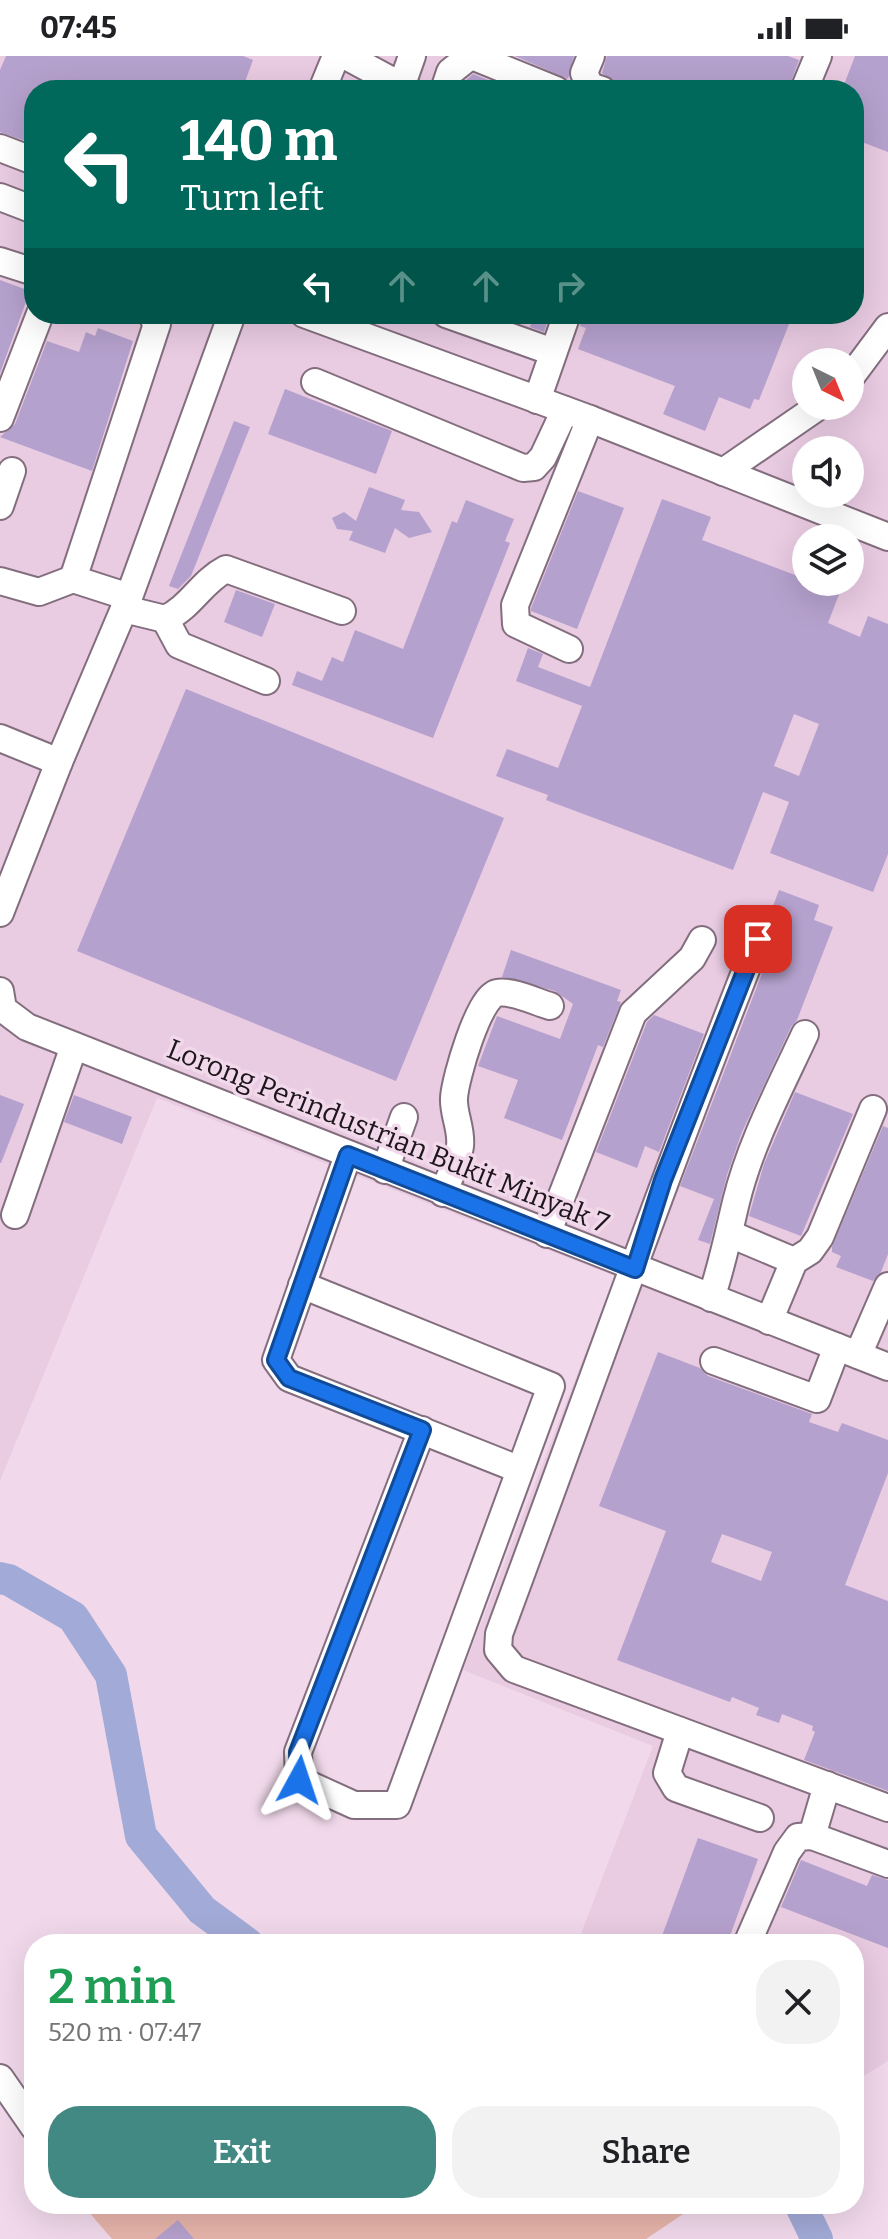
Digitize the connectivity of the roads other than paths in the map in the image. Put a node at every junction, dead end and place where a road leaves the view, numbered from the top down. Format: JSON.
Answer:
{"nodes":[{"id":1,"x":336,"y":56,"type":"edge"},
{"id":2,"x":346,"y":56,"type":"edge"},
{"id":3,"x":412,"y":56,"type":"edge"},
{"id":4,"x":471,"y":56,"type":"edge"},
{"id":5,"x":591,"y":56,"type":"edge"},
{"id":6,"x":818,"y":56,"type":"edge"},
{"id":7,"x":326,"y":80,"type":"edge"},
{"id":8,"x":387,"y":80,"type":"edge"},
{"id":9,"x":405,"y":80,"type":"edge"},
{"id":10,"x":447,"y":80,"type":"edge"},
{"id":11,"x":531,"y":80,"type":"edge"},
{"id":12,"x":587,"y":80,"type":"edge"},
{"id":13,"x":808,"y":80,"type":"edge"},
{"id":14,"x":0,"y":148,"type":"edge"},
{"id":15,"x":24,"y":157,"type":"edge"},
{"id":16,"x":0,"y":197,"type":"edge"},
{"id":17,"x":24,"y":206,"type":"edge"},
{"id":18,"x":0,"y":261,"type":"edge"},
{"id":19,"x":24,"y":269,"type":"edge"},
{"id":20,"x":36,"y":324,"type":"edge"},
{"id":21,"x":157,"y":324,"type":"edge"},
{"id":22,"x":228,"y":324,"type":"edge"},
{"id":23,"x":360,"y":324,"type":"edge"},
{"id":24,"x":474,"y":324,"type":"edge"},
{"id":25,"x":563,"y":324,"type":"edge"},
{"id":26,"x":888,"y":327,"type":"edge"},
{"id":27,"x":553,"y":352,"type":"junction"},
{"id":28,"x":864,"y":359,"type":"edge"},
{"id":29,"x":315,"y":382,"type":"dead end"},
{"id":30,"x":537,"y":400,"type":"junction"},
{"id":31,"x":565,"y":410,"type":"junction"},
{"id":32,"x":0,"y":418,"type":"edge"},
{"id":33,"x":590,"y":419,"type":"junction"},
{"id":34,"x":799,"y":420,"type":"edge"},
{"id":35,"x":12,"y":471,"type":"dead end"},
{"id":36,"x":723,"y":472,"type":"junction"},
{"id":37,"x":0,"y":506,"type":"edge"},
{"id":38,"x":888,"y":537,"type":"edge"},
{"id":39,"x":73,"y":579,"type":"junction"},
{"id":40,"x":0,"y":581,"type":"edge"},
{"id":41,"x":127,"y":603,"type":"junction"},
{"id":42,"x":342,"y":611,"type":"dead end"},
{"id":43,"x":165,"y":619,"type":"junction"},
{"id":44,"x":569,"y":649,"type":"dead end"},
{"id":45,"x":266,"y":681,"type":"dead end"},
{"id":46,"x":0,"y":738,"type":"edge"},
{"id":47,"x":59,"y":762,"type":"junction"},
{"id":48,"x":0,"y":913,"type":"edge"},
{"id":49,"x":758,"y":939,"type":"dead end"},
{"id":50,"x":702,"y":940,"type":"dead end"},
{"id":51,"x":2,"y":1000,"type":"edge"},
{"id":52,"x":550,"y":1006,"type":"dead end"},
{"id":53,"x":805,"y":1034,"type":"dead end"},
{"id":54,"x":74,"y":1046,"type":"junction"},
{"id":55,"x":873,"y":1109,"type":"dead end"},
{"id":56,"x":404,"y":1117,"type":"dead end"},
{"id":57,"x":348,"y":1155,"type":"junction"},
{"id":58,"x":385,"y":1170,"type":"junction"},
{"id":59,"x":443,"y":1193,"type":"junction"},
{"id":60,"x":15,"y":1215,"type":"dead end"},
{"id":61,"x":547,"y":1234,"type":"junction"},
{"id":62,"x":730,"y":1234,"type":"junction"},
{"id":63,"x":794,"y":1261,"type":"junction"},
{"id":64,"x":635,"y":1269,"type":"junction"},
{"id":65,"x":302,"y":1285,"type":"junction"},
{"id":66,"x":888,"y":1286,"type":"edge"},
{"id":67,"x":711,"y":1298,"type":"junction"},
{"id":68,"x":769,"y":1321,"type":"junction"},
{"id":69,"x":847,"y":1351,"type":"junction"},
{"id":70,"x":714,"y":1361,"type":"dead end"},
{"id":71,"x":888,"y":1367,"type":"edge"},
{"id":72,"x":422,"y":1430,"type":"junction"},
{"id":73,"x":518,"y":1469,"type":"junction"},
{"id":74,"x":680,"y":1731,"type":"junction"},
{"id":75,"x":827,"y":1785,"type":"junction"},
{"id":76,"x":888,"y":1808,"type":"edge"},
{"id":77,"x":760,"y":1818,"type":"dead end"},
{"id":78,"x":812,"y":1836,"type":"junction"},
{"id":79,"x":888,"y":1864,"type":"edge"},
{"id":80,"x":751,"y":1934,"type":"edge"},
{"id":81,"x":0,"y":2078,"type":"edge"},
{"id":82,"x":24,"y":2113,"type":"edge"}],
"edges":[{"from":1,"to":7,"type":"street"},
{"from":2,"to":8,"type":"street"},
{"from":3,"to":9,"type":"street"},
{"from":4,"to":10,"type":"street"},
{"from":4,"to":11,"type":"street"},
{"from":5,"to":12,"type":"street"},
{"from":6,"to":13,"type":"street"},
{"from":14,"to":15,"type":"street"},
{"from":16,"to":17,"type":"street"},
{"from":18,"to":19,"type":"street"},
{"from":20,"to":32,"type":"street"},
{"from":21,"to":39,"type":"street"},
{"from":22,"to":41,"type":"street"},
{"from":23,"to":30,"type":"street"},
{"from":24,"to":27,"type":"street"},
{"from":25,"to":27,"type":"street"},
{"from":26,"to":28,"type":"street"},
{"from":27,"to":30,"type":"street"},
{"from":29,"to":31,"type":"street"},
{"from":30,"to":31,"type":"street"},
{"from":31,"to":33,"type":"street"},
{"from":33,"to":36,"type":"street"},
{"from":33,"to":44,"type":"street"},
{"from":34,"to":36,"type":"street"},
{"from":35,"to":37,"type":"street"},
{"from":36,"to":38,"type":"street"},
{"from":39,"to":40,"type":"street"},
{"from":39,"to":41,"type":"street"},
{"from":41,"to":43,"type":"street"},
{"from":41,"to":47,"type":"street"},
{"from":42,"to":43,"type":"street"},
{"from":43,"to":45,"type":"street"},
{"from":46,"to":47,"type":"street"},
{"from":47,"to":48,"type":"street"},
{"from":49,"to":64,"type":"street"},
{"from":50,"to":61,"type":"street"},
{"from":51,"to":54,"type":"street","name":"Lorong Perindustrian Bukit Minyak 7"},
{"from":52,"to":59,"type":"street"},
{"from":53,"to":62,"type":"street"},
{"from":54,"to":57,"type":"street","name":"Lorong Perindustrian Bukit Minyak 7"},
{"from":54,"to":60,"type":"street"},
{"from":55,"to":63,"type":"street"},
{"from":56,"to":58,"type":"street"},
{"from":57,"to":58,"type":"street","name":"Lorong Perindustrian Bukit Minyak 7"},
{"from":57,"to":65,"type":"street"},
{"from":58,"to":59,"type":"street","name":"Lorong Perindustrian Bukit Minyak 7"},
{"from":59,"to":61,"type":"street","name":"Lorong Perindustrian Bukit Minyak 7"},
{"from":61,"to":64,"type":"street","name":"Lorong Perindustrian Bukit Minyak 7"},
{"from":62,"to":63,"type":"street"},
{"from":62,"to":67,"type":"street"},
{"from":63,"to":68,"type":"street"},
{"from":64,"to":67,"type":"street","name":"Lorong Perindustrian Bukit Minyak 7"},
{"from":64,"to":74,"type":"street"},
{"from":65,"to":72,"type":"street"},
{"from":65,"to":73,"type":"street"},
{"from":66,"to":69,"type":"street"},
{"from":67,"to":68,"type":"street","name":"Lorong Perindustrian Bukit Minyak 7"},
{"from":68,"to":69,"type":"street","name":"Lorong Perindustrian Bukit Minyak 7"},
{"from":69,"to":70,"type":"street"},
{"from":69,"to":71,"type":"street","name":"Lorong Perindustrian Bukit Minyak 7"},
{"from":72,"to":73,"type":"street"},
{"from":72,"to":73,"type":"street"},
{"from":74,"to":75,"type":"street"},
{"from":74,"to":77,"type":"street"},
{"from":75,"to":76,"type":"street"},
{"from":75,"to":78,"type":"street"},
{"from":78,"to":79,"type":"street"},
{"from":78,"to":80,"type":"street"},
{"from":81,"to":82,"type":"street"}]}
